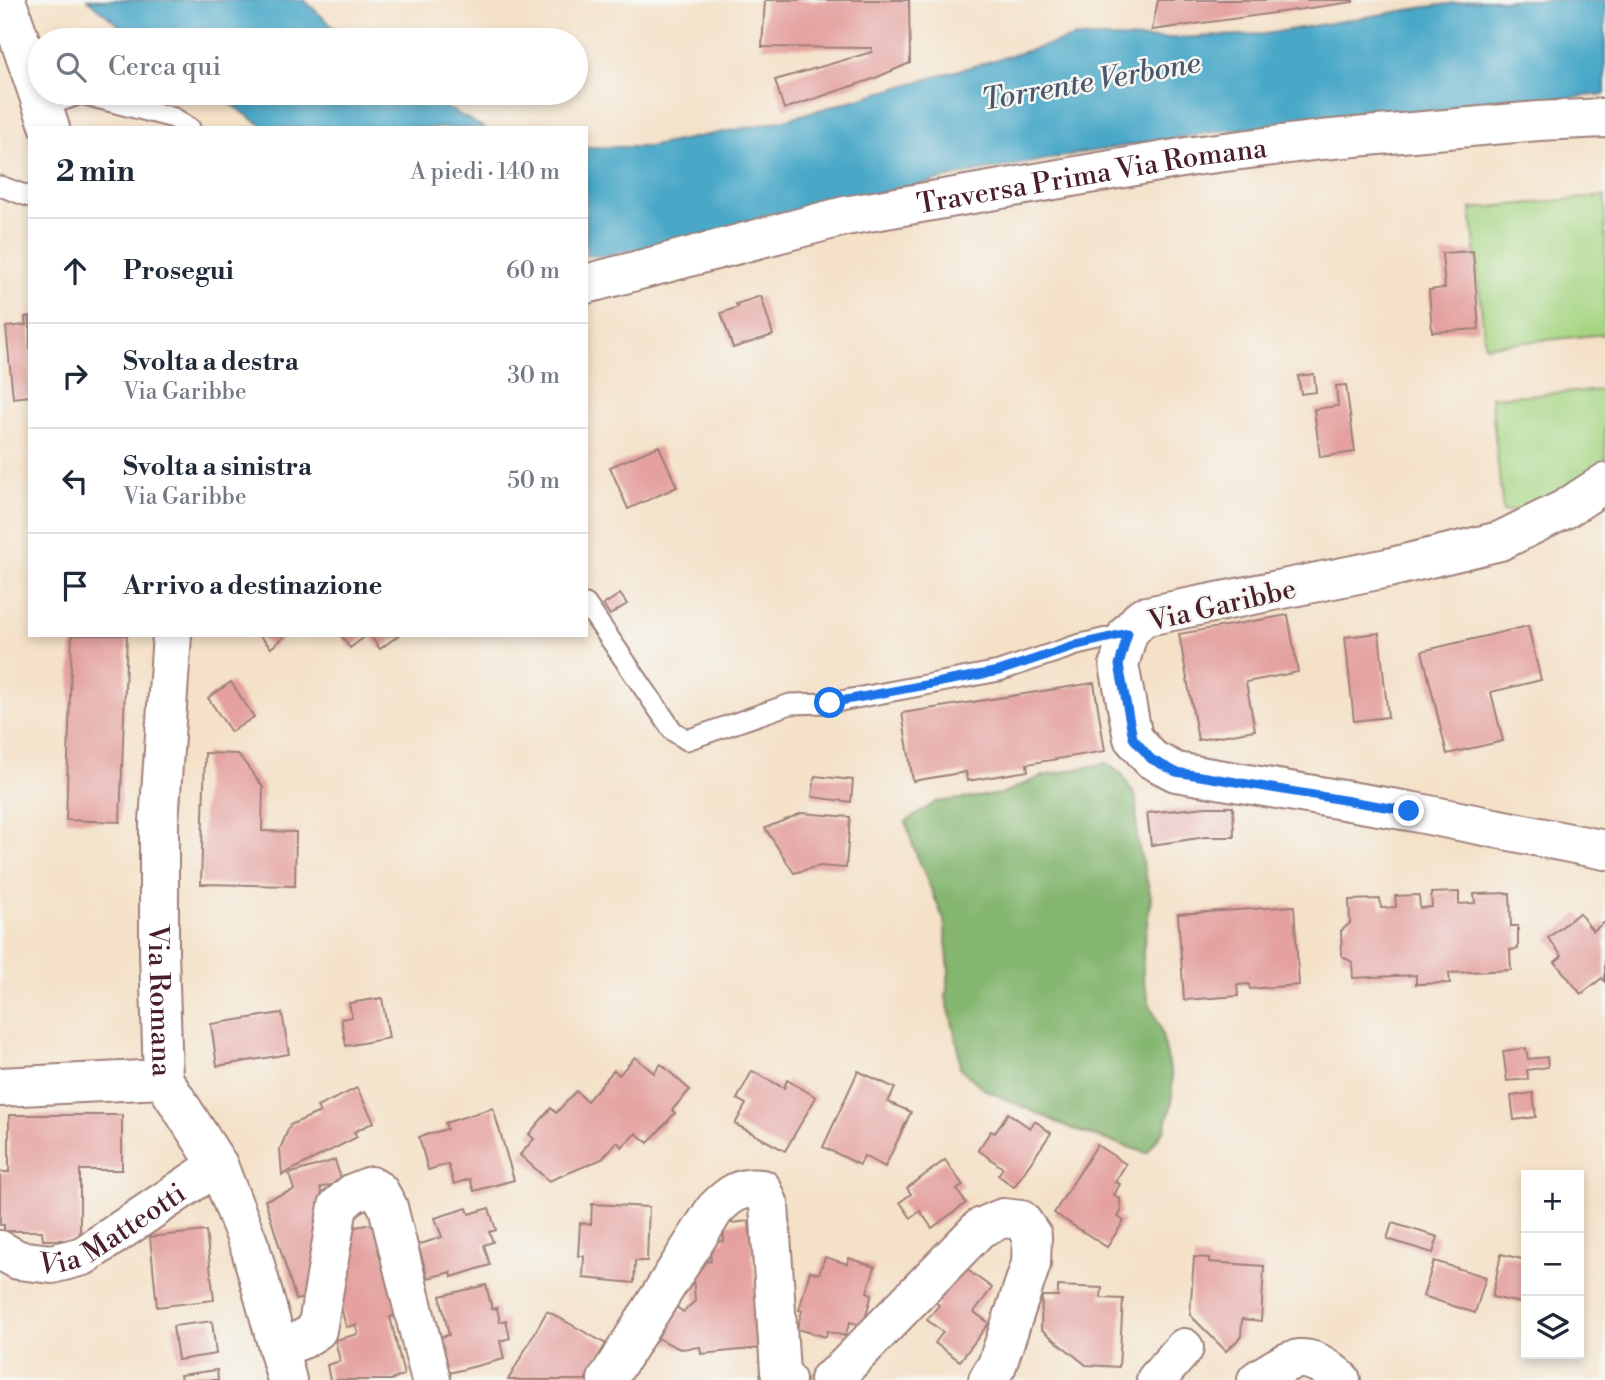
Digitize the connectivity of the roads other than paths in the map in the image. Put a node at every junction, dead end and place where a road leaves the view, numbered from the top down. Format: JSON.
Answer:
{"nodes":[{"id":1,"x":6,"y":0,"type":"edge"},
{"id":2,"x":28,"y":63,"type":"edge"},
{"id":3,"x":65,"y":105,"type":"edge"},
{"id":4,"x":124,"y":105,"type":"edge"},
{"id":5,"x":47,"y":117,"type":"edge"},
{"id":6,"x":1605,"y":118,"type":"edge"},
{"id":7,"x":187,"y":126,"type":"edge"},
{"id":8,"x":0,"y":186,"type":"edge"},
{"id":9,"x":28,"y":196,"type":"edge"},
{"id":10,"x":588,"y":283,"type":"edge"},
{"id":11,"x":1605,"y":483,"type":"edge"},
{"id":12,"x":588,"y":607,"type":"edge"},
{"id":13,"x":1128,"y":633,"type":"junction"},
{"id":14,"x":172,"y":637,"type":"edge"},
{"id":15,"x":1605,"y":850,"type":"edge"},
{"id":16,"x":163,"y":1079,"type":"junction"},
{"id":17,"x":0,"y":1087,"type":"edge"},
{"id":18,"x":218,"y":1165,"type":"junction"},
{"id":19,"x":0,"y":1250,"type":"edge"},
{"id":20,"x":1184,"y":1348,"type":"dead end"},
{"id":21,"x":283,"y":1364,"type":"edge"},
{"id":22,"x":431,"y":1380,"type":"edge"},
{"id":23,"x":607,"y":1380,"type":"edge"},
{"id":24,"x":786,"y":1380,"type":"edge"},
{"id":25,"x":829,"y":1380,"type":"edge"},
{"id":26,"x":988,"y":1380,"type":"edge"},
{"id":27,"x":1156,"y":1380,"type":"edge"},
{"id":28,"x":1257,"y":1380,"type":"edge"},
{"id":29,"x":1341,"y":1380,"type":"edge"}],
"edges":[{"from":1,"to":2,"type":"street"},
{"from":3,"to":5,"type":"lane"},
{"from":4,"to":7,"type":"lane"},
{"from":6,"to":10,"type":"street","name":"Traversa Prima Via Romana"},
{"from":8,"to":9,"type":"lane"},
{"from":11,"to":13,"type":"street","name":"Via Garibbe"},
{"from":12,"to":13,"type":"lane"},
{"from":13,"to":15,"type":"street","name":"Via Garibbe"},
{"from":14,"to":16,"type":"street","name":"Via Romana"},
{"from":16,"to":17,"type":"street"},
{"from":16,"to":18,"type":"street","name":"Via Romana"},
{"from":18,"to":19,"type":"street","name":"Via Matteotti"},
{"from":18,"to":21,"type":"street","name":"Via Romana"},
{"from":20,"to":27,"type":"street"},
{"from":21,"to":22,"type":"street"},
{"from":23,"to":24,"type":"street"},
{"from":25,"to":26,"type":"street"},
{"from":28,"to":29,"type":"street"}]}
